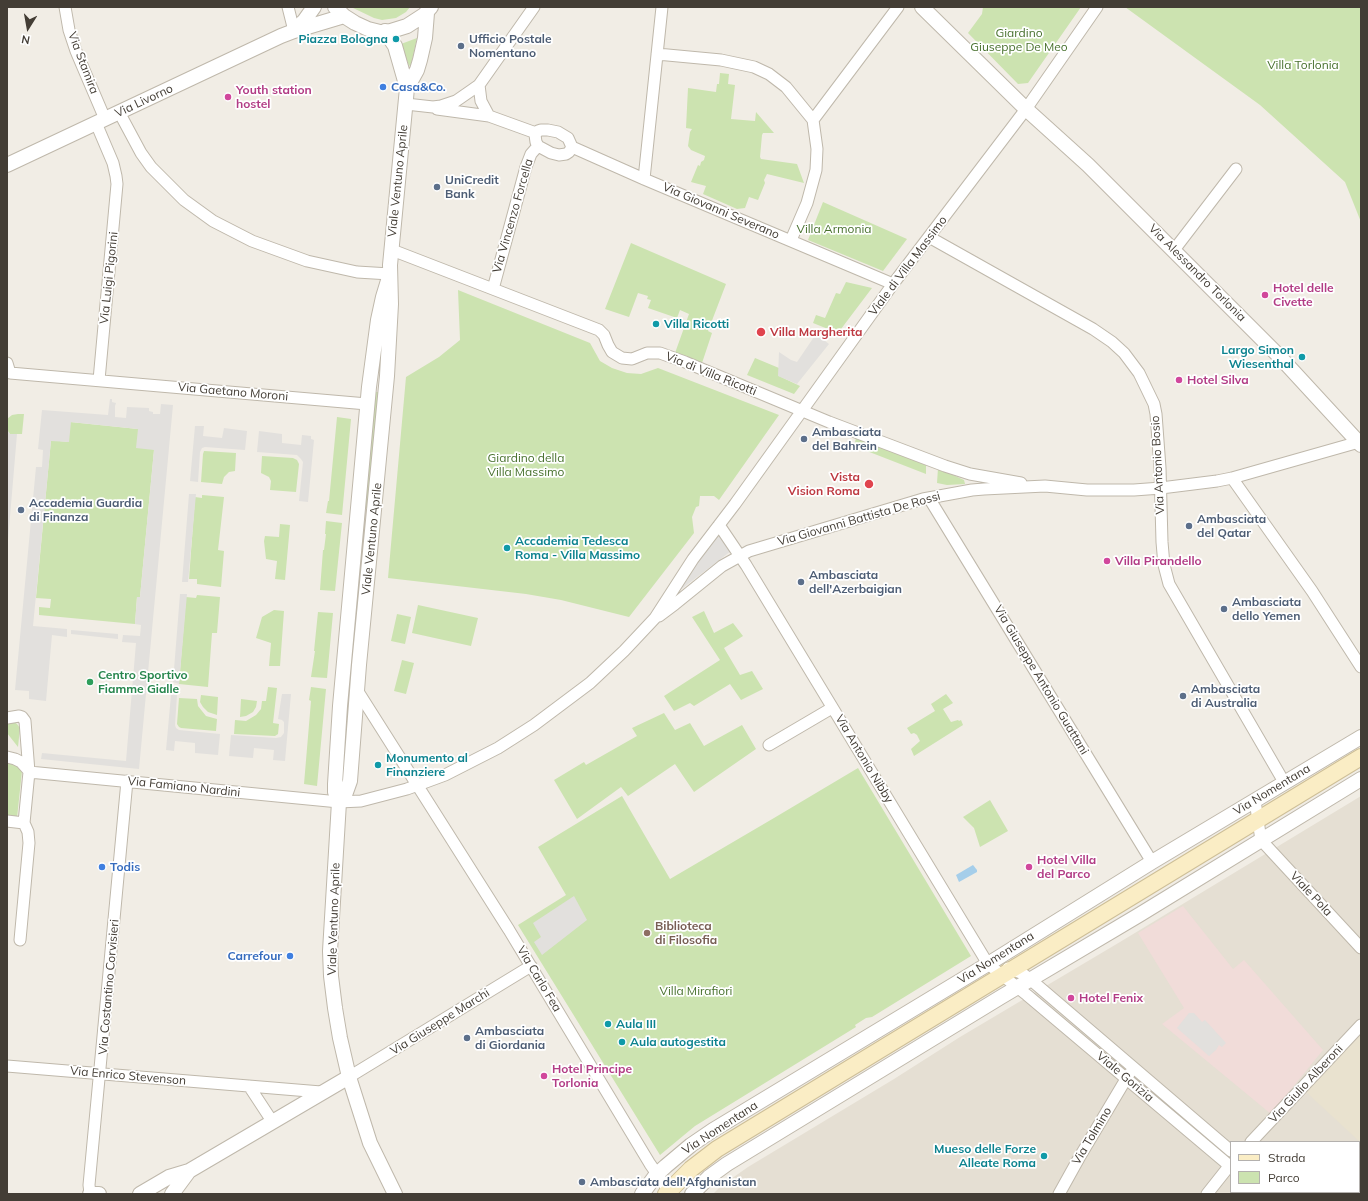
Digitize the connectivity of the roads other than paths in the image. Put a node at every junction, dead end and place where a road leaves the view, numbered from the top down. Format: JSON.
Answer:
{"nodes":[{"id":1,"x":65,"y":7,"type":"edge"},
{"id":2,"x":288,"y":7,"type":"edge"},
{"id":3,"x":314,"y":7,"type":"edge"},
{"id":4,"x":534,"y":7,"type":"edge"},
{"id":5,"x":662,"y":7,"type":"edge"},
{"id":6,"x":898,"y":7,"type":"edge"},
{"id":7,"x":922,"y":7,"type":"edge"},
{"id":8,"x":1097,"y":7,"type":"edge"},
{"id":9,"x":429,"y":10,"type":"edge"},
{"id":10,"x":339,"y":11,"type":"edge"},
{"id":11,"x":294,"y":31,"type":"junction"},
{"id":12,"x":385,"y":31,"type":"junction"},
{"id":13,"x":657,"y":54,"type":"junction"},
{"id":14,"x":479,"y":85,"type":"junction"},
{"id":15,"x":408,"y":88,"type":"junction"},
{"id":16,"x":406,"y":104,"type":"junction"},
{"id":17,"x":433,"y":107,"type":"junction"},
{"id":18,"x":1026,"y":109,"type":"junction"},
{"id":19,"x":119,"y":112,"type":"junction"},
{"id":20,"x":489,"y":116,"type":"junction"},
{"id":21,"x":813,"y":120,"type":"junction"},
{"id":22,"x":100,"y":121,"type":"junction"},
{"id":23,"x":536,"y":133,"type":"junction"},
{"id":24,"x":538,"y":146,"type":"junction"},
{"id":25,"x":572,"y":147,"type":"junction"},
{"id":26,"x":7,"y":165,"type":"edge"},
{"id":27,"x":1236,"y":169,"type":"dead end"},
{"id":28,"x":116,"y":176,"type":"joint"},
{"id":29,"x":644,"y":179,"type":"junction"},
{"id":30,"x":929,"y":237,"type":"junction"},
{"id":31,"x":791,"y":240,"type":"junction"},
{"id":32,"x":392,"y":250,"type":"junction"},
{"id":33,"x":1174,"y":250,"type":"junction"},
{"id":34,"x":390,"y":274,"type":"junction"},
{"id":35,"x":893,"y":284,"type":"junction"},
{"id":36,"x":493,"y":289,"type":"junction"},
{"id":37,"x":8,"y":371,"type":"edge"},
{"id":38,"x":99,"y":380,"type":"junction"},
{"id":39,"x":367,"y":404,"type":"junction"},
{"id":40,"x":802,"y":411,"type":"junction"},
{"id":41,"x":1360,"y":444,"type":"edge"},
{"id":42,"x":970,"y":474,"type":"junction"},
{"id":43,"x":1232,"y":478,"type":"junction"},
{"id":44,"x":1045,"y":486,"type":"junction"},
{"id":45,"x":1161,"y":488,"type":"junction"},
{"id":46,"x":972,"y":490,"type":"junction"},
{"id":47,"x":929,"y":498,"type":"junction"},
{"id":48,"x":356,"y":521,"type":"junction"},
{"id":49,"x":719,"y":525,"type":"junction"},
{"id":50,"x":372,"y":532,"type":"junction"},
{"id":51,"x":740,"y":555,"type":"junction"},
{"id":52,"x":349,"y":604,"type":"junction"},
{"id":53,"x":365,"y":606,"type":"junction"},
{"id":54,"x":655,"y":618,"type":"junction"},
{"id":55,"x":1361,"y":667,"type":"edge"},
{"id":56,"x":357,"y":690,"type":"junction"},
{"id":57,"x":832,"y":708,"type":"junction"},
{"id":58,"x":7,"y":718,"type":"edge"},
{"id":59,"x":1361,"y":737,"type":"edge"},
{"id":60,"x":769,"y":746,"type":"dead end"},
{"id":61,"x":7,"y":757,"type":"edge"},
{"id":62,"x":1361,"y":758,"type":"edge"},
{"id":63,"x":29,"y":772,"type":"junction"},
{"id":64,"x":1361,"y":779,"type":"edge"},
{"id":65,"x":127,"y":781,"type":"junction"},
{"id":66,"x":1284,"y":782,"type":"junction"},
{"id":67,"x":418,"y":785,"type":"junction"},
{"id":68,"x":1255,"y":801,"type":"junction"},
{"id":69,"x":339,"y":802,"type":"junction"},
{"id":70,"x":1258,"y":820,"type":"junction"},
{"id":71,"x":7,"y":821,"type":"edge"},
{"id":72,"x":24,"y":823,"type":"junction"},
{"id":73,"x":1261,"y":840,"type":"junction"},
{"id":74,"x":1152,"y":862,"type":"junction"},
{"id":75,"x":20,"y":940,"type":"dead end"},
{"id":76,"x":1361,"y":948,"type":"edge"},
{"id":77,"x":988,"y":964,"type":"junction"},
{"id":78,"x":531,"y":966,"type":"junction"},
{"id":79,"x":1008,"y":972,"type":"junction"},
{"id":80,"x":1031,"y":980,"type":"junction"},
{"id":81,"x":1018,"y":988,"type":"junction"},
{"id":82,"x":1361,"y":1025,"type":"edge"},
{"id":83,"x":7,"y":1066,"type":"edge"},
{"id":84,"x":1133,"y":1068,"type":"junction"},
{"id":85,"x":100,"y":1074,"type":"junction"},
{"id":86,"x":349,"y":1077,"type":"junction"},
{"id":87,"x":1126,"y":1079,"type":"junction"},
{"id":88,"x":249,"y":1086,"type":"junction"},
{"id":89,"x":321,"y":1092,"type":"junction"},
{"id":90,"x":1188,"y":1114,"type":"junction"},
{"id":91,"x":272,"y":1121,"type":"junction"},
{"id":92,"x":1180,"y":1123,"type":"junction"},
{"id":93,"x":1252,"y":1141,"type":"edge"},
{"id":94,"x":1230,"y":1150,"type":"edge"},
{"id":95,"x":1230,"y":1166,"type":"edge"},
{"id":96,"x":189,"y":1171,"type":"junction"},
{"id":97,"x":656,"y":1175,"type":"junction"},
{"id":98,"x":669,"y":1193,"type":"edge"},
{"id":99,"x":93,"y":1194,"type":"edge"},
{"id":100,"x":140,"y":1194,"type":"edge"},
{"id":101,"x":172,"y":1194,"type":"edge"},
{"id":102,"x":395,"y":1194,"type":"edge"},
{"id":103,"x":642,"y":1194,"type":"edge"},
{"id":104,"x":692,"y":1194,"type":"edge"},
{"id":105,"x":1059,"y":1194,"type":"edge"},
{"id":106,"x":1207,"y":1194,"type":"edge"}],
"edges":[{"from":1,"to":22,"type":"street","name":"Via Stamira"},
{"from":2,"to":11,"type":"street"},
{"from":3,"to":11,"type":"street"},
{"from":4,"to":14,"type":"street"},
{"from":5,"to":13,"type":"street"},
{"from":6,"to":21,"type":"street"},
{"from":7,"to":18,"type":"street","name":"Via Alessandro Torlonia"},
{"from":8,"to":18,"type":"street","name":"Viale di Villa Massimo"},
{"from":9,"to":12,"type":"street"},
{"from":9,"to":15,"type":"street"},
{"from":10,"to":11,"type":"street"},
{"from":10,"to":12,"type":"street"},
{"from":11,"to":19,"type":"street","name":"Via Livorno"},
{"from":12,"to":15,"type":"street"},
{"from":13,"to":21,"type":"street"},
{"from":13,"to":29,"type":"street"},
{"from":14,"to":17,"type":"street"},
{"from":14,"to":20,"type":"street"},
{"from":15,"to":16,"type":"street","name":"Viale Ventuno Aprile"},
{"from":16,"to":17,"type":"street"},
{"from":16,"to":32,"type":"street","name":"Viale Ventuno Aprile"},
{"from":17,"to":20,"type":"street","name":"Via Giovanni Severano"},
{"from":18,"to":30,"type":"street","name":"Viale di Villa Massimo"},
{"from":18,"to":33,"type":"street","name":"Via Alessandro Torlonia"},
{"from":19,"to":22,"type":"street","name":"Via Livorno"},
{"from":19,"to":34,"type":"street"},
{"from":20,"to":23,"type":"street","name":"Via Giovanni Severano"},
{"from":21,"to":31,"type":"street"},
{"from":22,"to":26,"type":"street","name":"Via Livorno"},
{"from":22,"to":28,"type":"street","name":"Via Stamira"},
{"from":23,"to":24,"type":"street"},
{"from":23,"to":25,"type":"street","name":"Via Giovanni Severano"},
{"from":24,"to":25,"type":"street"},
{"from":24,"to":36,"type":"street","name":"Via Vincenzo Forcella"},
{"from":25,"to":29,"type":"street","name":"Via Giovanni Severano"},
{"from":27,"to":33,"type":"street"},
{"from":28,"to":38,"type":"street","name":"Via Luigi Pigorini"},
{"from":29,"to":31,"type":"street","name":"Via Giovanni Severano"},
{"from":30,"to":35,"type":"street","name":"Viale di Villa Massimo"},
{"from":30,"to":45,"type":"street","name":"Via Antonio Bosio"},
{"from":31,"to":35,"type":"street","name":"Via Giovanni Severano"},
{"from":32,"to":34,"type":"street","name":"Viale Ventuno Aprile"},
{"from":32,"to":36,"type":"street","name":"Via di Villa Ricotti"},
{"from":33,"to":41,"type":"street","name":"Via Alessandro Torlonia"},
{"from":34,"to":39,"type":"street","name":"Viale Ventuno Aprile"},
{"from":34,"to":50,"type":"street","name":"Viale Ventuno Aprile"},
{"from":35,"to":40,"type":"street","name":"Viale di Villa Massimo"},
{"from":36,"to":40,"type":"street","name":"Via di Villa Ricotti"},
{"from":37,"to":38,"type":"street","name":"Via Gaetano Moroni"},
{"from":38,"to":39,"type":"street","name":"Via Gaetano Moroni"},
{"from":39,"to":48,"type":"street","name":"Viale Ventuno Aprile"},
{"from":40,"to":42,"type":"street","name":"Via di Villa Ricotti"},
{"from":40,"to":49,"type":"street","name":"Viale di Villa Massimo"},
{"from":41,"to":43,"type":"street","name":"Via Giovanni Battista De Rossi"},
{"from":42,"to":44,"type":"street","name":"Via di Villa Ricotti"},
{"from":42,"to":46,"type":"street"},
{"from":43,"to":45,"type":"street","name":"Via Giovanni Battista De Rossi"},
{"from":43,"to":55,"type":"street"},
{"from":44,"to":45,"type":"street","name":"Via Giovanni Battista De Rossi"},
{"from":44,"to":46,"type":"street","name":"Via Giovanni Battista De Rossi"},
{"from":45,"to":66,"type":"street","name":"Via Antonio Bosio"},
{"from":46,"to":47,"type":"street","name":"Via Giovanni Battista De Rossi"},
{"from":47,"to":51,"type":"street","name":"Via Giovanni Battista De Rossi"},
{"from":47,"to":74,"type":"street","name":"Via Giuseppe Antonio Guattani"},
{"from":48,"to":50,"type":"street"},
{"from":48,"to":52,"type":"street","name":"Viale Ventuno Aprile"},
{"from":49,"to":51,"type":"street","name":"Via Antonio Nibby"},
{"from":49,"to":54,"type":"street","name":"Viale di Villa Massimo"},
{"from":50,"to":53,"type":"street","name":"Viale Ventuno Aprile"},
{"from":51,"to":54,"type":"street","name":"Via Giovanni Battista De Rossi"},
{"from":51,"to":57,"type":"street","name":"Via Antonio Nibby"},
{"from":52,"to":53,"type":"street"},
{"from":52,"to":69,"type":"street","name":"Viale Ventuno Aprile"},
{"from":53,"to":56,"type":"street","name":"Viale Ventuno Aprile"},
{"from":54,"to":67,"type":"street"},
{"from":56,"to":67,"type":"street","name":"Via Carlo Fea"},
{"from":56,"to":69,"type":"street","name":"Viale Ventuno Aprile"},
{"from":57,"to":60,"type":"street"},
{"from":57,"to":77,"type":"street","name":"Via Antonio Nibby"},
{"from":58,"to":63,"type":"street"},
{"from":59,"to":66,"type":"street","name":"Via Nomentana"},
{"from":61,"to":63,"type":"street"},
{"from":62,"to":70,"type":"main road","name":"Via Nomentana"},
{"from":63,"to":65,"type":"street","name":"Via Famiano Nardini"},
{"from":63,"to":72,"type":"street"},
{"from":64,"to":73,"type":"street"},
{"from":65,"to":69,"type":"street","name":"Via Famiano Nardini"},
{"from":65,"to":85,"type":"street","name":"Via Costantino Corvisieri"},
{"from":66,"to":68,"type":"street","name":"Via Nomentana"},
{"from":67,"to":69,"type":"street","name":"Via Famiano Nardini"},
{"from":67,"to":78,"type":"street","name":"Via Carlo Fea"},
{"from":68,"to":70,"type":"street"},
{"from":68,"to":74,"type":"street","name":"Via Nomentana"},
{"from":69,"to":86,"type":"street","name":"Viale Ventuno Aprile"},
{"from":70,"to":73,"type":"street"},
{"from":70,"to":79,"type":"main road","name":"Via Nomentana"},
{"from":71,"to":72,"type":"street"},
{"from":72,"to":75,"type":"street"},
{"from":73,"to":76,"type":"street","name":"Viale Pola"},
{"from":73,"to":80,"type":"street"},
{"from":74,"to":77,"type":"street","name":"Via Nomentana"},
{"from":77,"to":79,"type":"street"},
{"from":77,"to":97,"type":"street","name":"Via Nomentana"},
{"from":78,"to":86,"type":"street","name":"Via Giuseppe Marchi"},
{"from":78,"to":97,"type":"street","name":"Via Carlo Fea"},
{"from":79,"to":80,"type":"street","name":"Viale Gorizia"},
{"from":79,"to":81,"type":"street","name":"Viale Gorizia"},
{"from":79,"to":98,"type":"main road","name":"Via Nomentana"},
{"from":80,"to":81,"type":"street"},
{"from":80,"to":84,"type":"street","name":"Viale Gorizia"},
{"from":81,"to":87,"type":"street","name":"Viale Gorizia"},
{"from":81,"to":104,"type":"street"},
{"from":82,"to":93,"type":"street","name":"Via Giulio Alberoni"},
{"from":83,"to":85,"type":"street","name":"Via Enrico Stevenson"},
{"from":84,"to":87,"type":"street","name":"Via Tolmino"},
{"from":84,"to":90,"type":"street","name":"Viale Gorizia"},
{"from":85,"to":88,"type":"street","name":"Via Enrico Stevenson"},
{"from":85,"to":99,"type":"street","name":"Via Costantino Corvisieri"},
{"from":86,"to":89,"type":"street"},
{"from":86,"to":102,"type":"street","name":"Viale Ventuno Aprile"},
{"from":87,"to":92,"type":"street","name":"Viale Gorizia"},
{"from":87,"to":105,"type":"street","name":"Via Tolmino"},
{"from":88,"to":89,"type":"street","name":"Via Enrico Stevenson"},
{"from":88,"to":91,"type":"street"},
{"from":89,"to":91,"type":"street"},
{"from":90,"to":92,"type":"street"},
{"from":90,"to":94,"type":"street","name":"Viale Gorizia"},
{"from":91,"to":96,"type":"street"},
{"from":92,"to":95,"type":"street","name":"Viale Gorizia"},
{"from":95,"to":106,"type":"street"},
{"from":96,"to":100,"type":"street"},
{"from":96,"to":101,"type":"street"},
{"from":97,"to":98,"type":"street","name":"Via Carlo Fea"},
{"from":97,"to":103,"type":"street","name":"Via Nomentana"}]}
